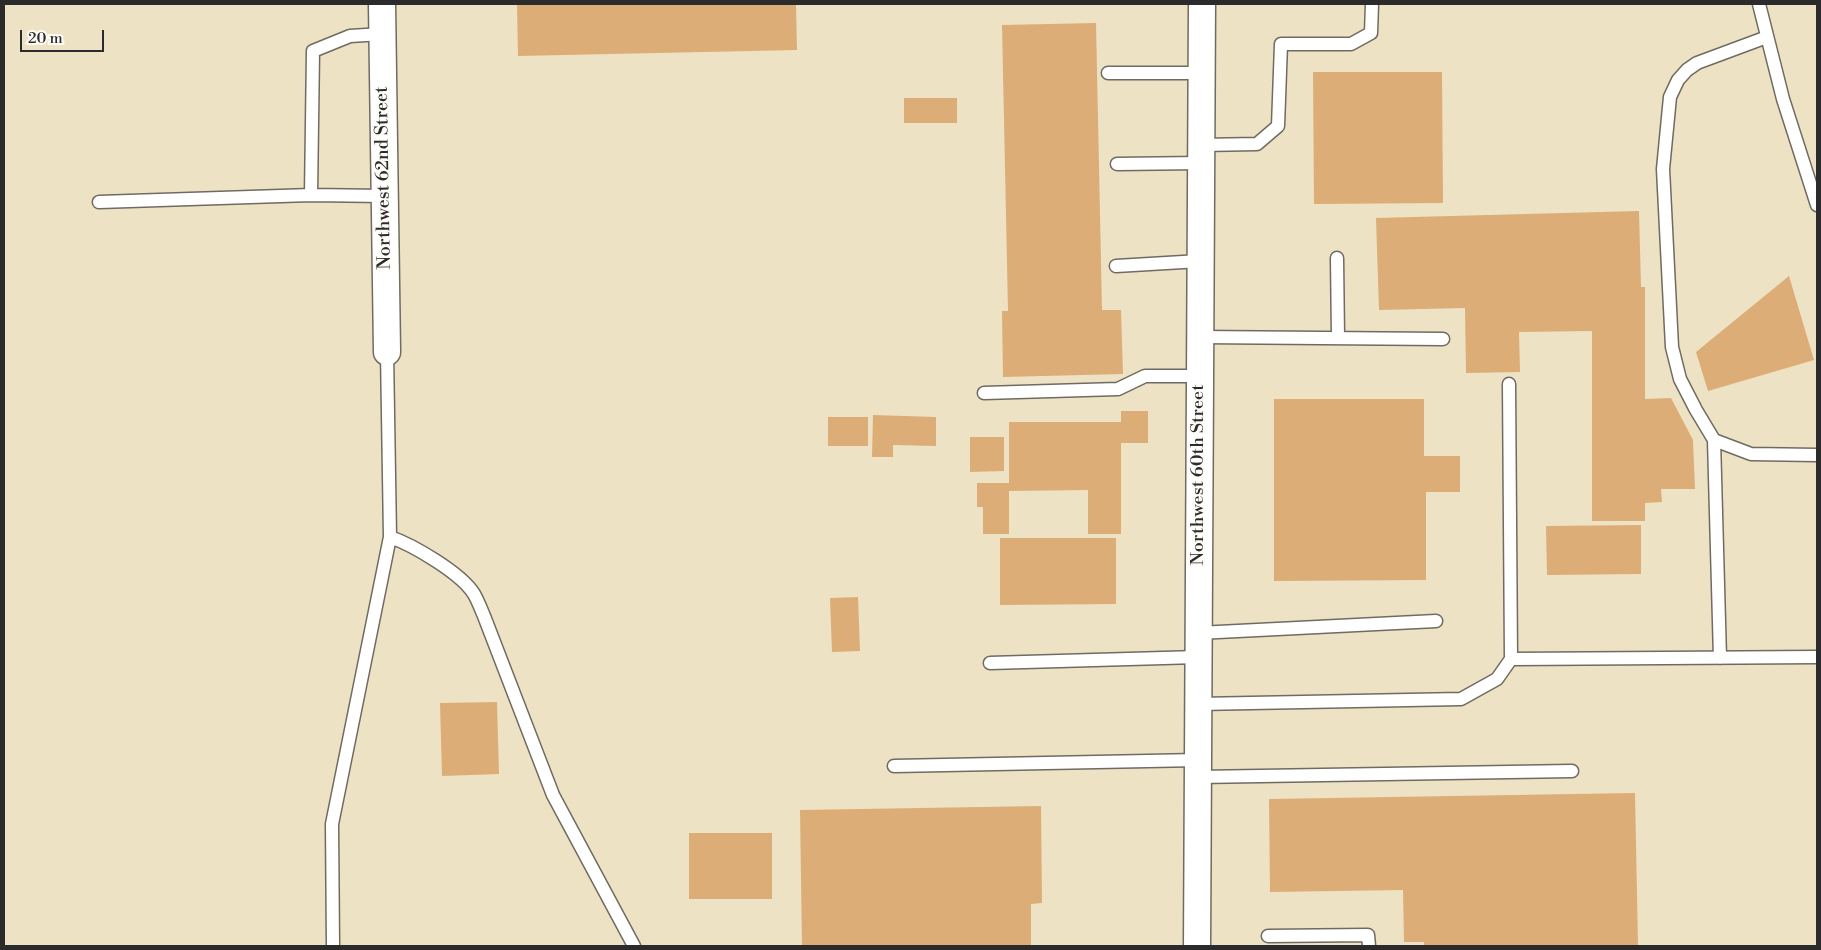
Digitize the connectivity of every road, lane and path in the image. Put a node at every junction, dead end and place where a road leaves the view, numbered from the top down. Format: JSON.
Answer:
{"nodes":[{"id":1,"x":382,"y":4,"type":"edge"},
{"id":2,"x":1202,"y":4,"type":"edge"},
{"id":3,"x":1372,"y":4,"type":"edge"},
{"id":4,"x":1758,"y":4,"type":"edge"},
{"id":5,"x":382,"y":34,"type":"junction"},
{"id":6,"x":1767,"y":37,"type":"junction"},
{"id":7,"x":1108,"y":73,"type":"dead end"},
{"id":8,"x":1201,"y":73,"type":"junction"},
{"id":9,"x":1201,"y":154,"type":"junction"},
{"id":10,"x":1117,"y":164,"type":"dead end"},
{"id":11,"x":310,"y":195,"type":"junction"},
{"id":12,"x":384,"y":196,"type":"junction"},
{"id":13,"x":99,"y":202,"type":"dead end"},
{"id":14,"x":1817,"y":205,"type":"edge"},
{"id":15,"x":1337,"y":258,"type":"dead end"},
{"id":16,"x":1200,"y":261,"type":"junction"},
{"id":17,"x":1116,"y":266,"type":"dead end"},
{"id":18,"x":1200,"y":337,"type":"junction"},
{"id":19,"x":1338,"y":338,"type":"junction"},
{"id":20,"x":1443,"y":340,"type":"dead end"},
{"id":21,"x":387,"y":352,"type":"joint"},
{"id":22,"x":1200,"y":376,"type":"junction"},
{"id":23,"x":1509,"y":384,"type":"dead end"},
{"id":24,"x":984,"y":393,"type":"dead end"},
{"id":25,"x":1714,"y":440,"type":"junction"},
{"id":26,"x":1817,"y":455,"type":"edge"},
{"id":27,"x":390,"y":537,"type":"junction"},
{"id":28,"x":1436,"y":622,"type":"dead end"},
{"id":29,"x":1198,"y":645,"type":"junction"},
{"id":30,"x":1817,"y":657,"type":"edge"},
{"id":31,"x":1720,"y":658,"type":"junction"},
{"id":32,"x":1511,"y":659,"type":"junction"},
{"id":33,"x":990,"y":664,"type":"dead end"},
{"id":34,"x":1198,"y":704,"type":"junction"},
{"id":35,"x":894,"y":766,"type":"dead end"},
{"id":36,"x":1198,"y":768,"type":"junction"},
{"id":37,"x":1572,"y":771,"type":"dead end"},
{"id":38,"x":1268,"y":936,"type":"dead end"},
{"id":39,"x":333,"y":946,"type":"edge"},
{"id":40,"x":634,"y":946,"type":"edge"},
{"id":41,"x":1197,"y":946,"type":"edge"},
{"id":42,"x":1369,"y":946,"type":"edge"}],
"edges":[{"from":1,"to":5,"type":"street","name":"Northwest 62nd Street"},
{"from":2,"to":8,"type":"street","name":"Northwest 60th Street"},
{"from":3,"to":9,"type":"lane"},
{"from":4,"to":6,"type":"lane"},
{"from":5,"to":11,"type":"lane"},
{"from":5,"to":12,"type":"street","name":"Northwest 62nd Street"},
{"from":6,"to":14,"type":"lane"},
{"from":6,"to":25,"type":"lane"},
{"from":7,"to":8,"type":"lane"},
{"from":8,"to":9,"type":"street","name":"Northwest 60th Street"},
{"from":9,"to":10,"type":"lane"},
{"from":9,"to":16,"type":"street","name":"Northwest 60th Street"},
{"from":11,"to":12,"type":"lane"},
{"from":11,"to":13,"type":"lane"},
{"from":12,"to":21,"type":"street","name":"Northwest 62nd Street"},
{"from":15,"to":19,"type":"lane"},
{"from":16,"to":17,"type":"lane"},
{"from":16,"to":18,"type":"street","name":"Northwest 60th Street"},
{"from":18,"to":19,"type":"lane"},
{"from":18,"to":22,"type":"street","name":"Northwest 60th Street"},
{"from":19,"to":20,"type":"lane"},
{"from":21,"to":27,"type":"lane"},
{"from":22,"to":24,"type":"lane"},
{"from":22,"to":29,"type":"street","name":"Northwest 60th Street"},
{"from":23,"to":32,"type":"lane"},
{"from":25,"to":26,"type":"lane"},
{"from":25,"to":31,"type":"lane"},
{"from":27,"to":39,"type":"lane"},
{"from":27,"to":40,"type":"lane"},
{"from":28,"to":29,"type":"lane"},
{"from":29,"to":33,"type":"lane"},
{"from":29,"to":34,"type":"street","name":"Northwest 60th Street"},
{"from":30,"to":31,"type":"lane"},
{"from":31,"to":32,"type":"lane"},
{"from":32,"to":34,"type":"lane"},
{"from":34,"to":36,"type":"street","name":"Northwest 60th Street"},
{"from":35,"to":36,"type":"lane"},
{"from":36,"to":37,"type":"lane"},
{"from":36,"to":41,"type":"street","name":"Northwest 60th Street"},
{"from":38,"to":42,"type":"lane"}]}
